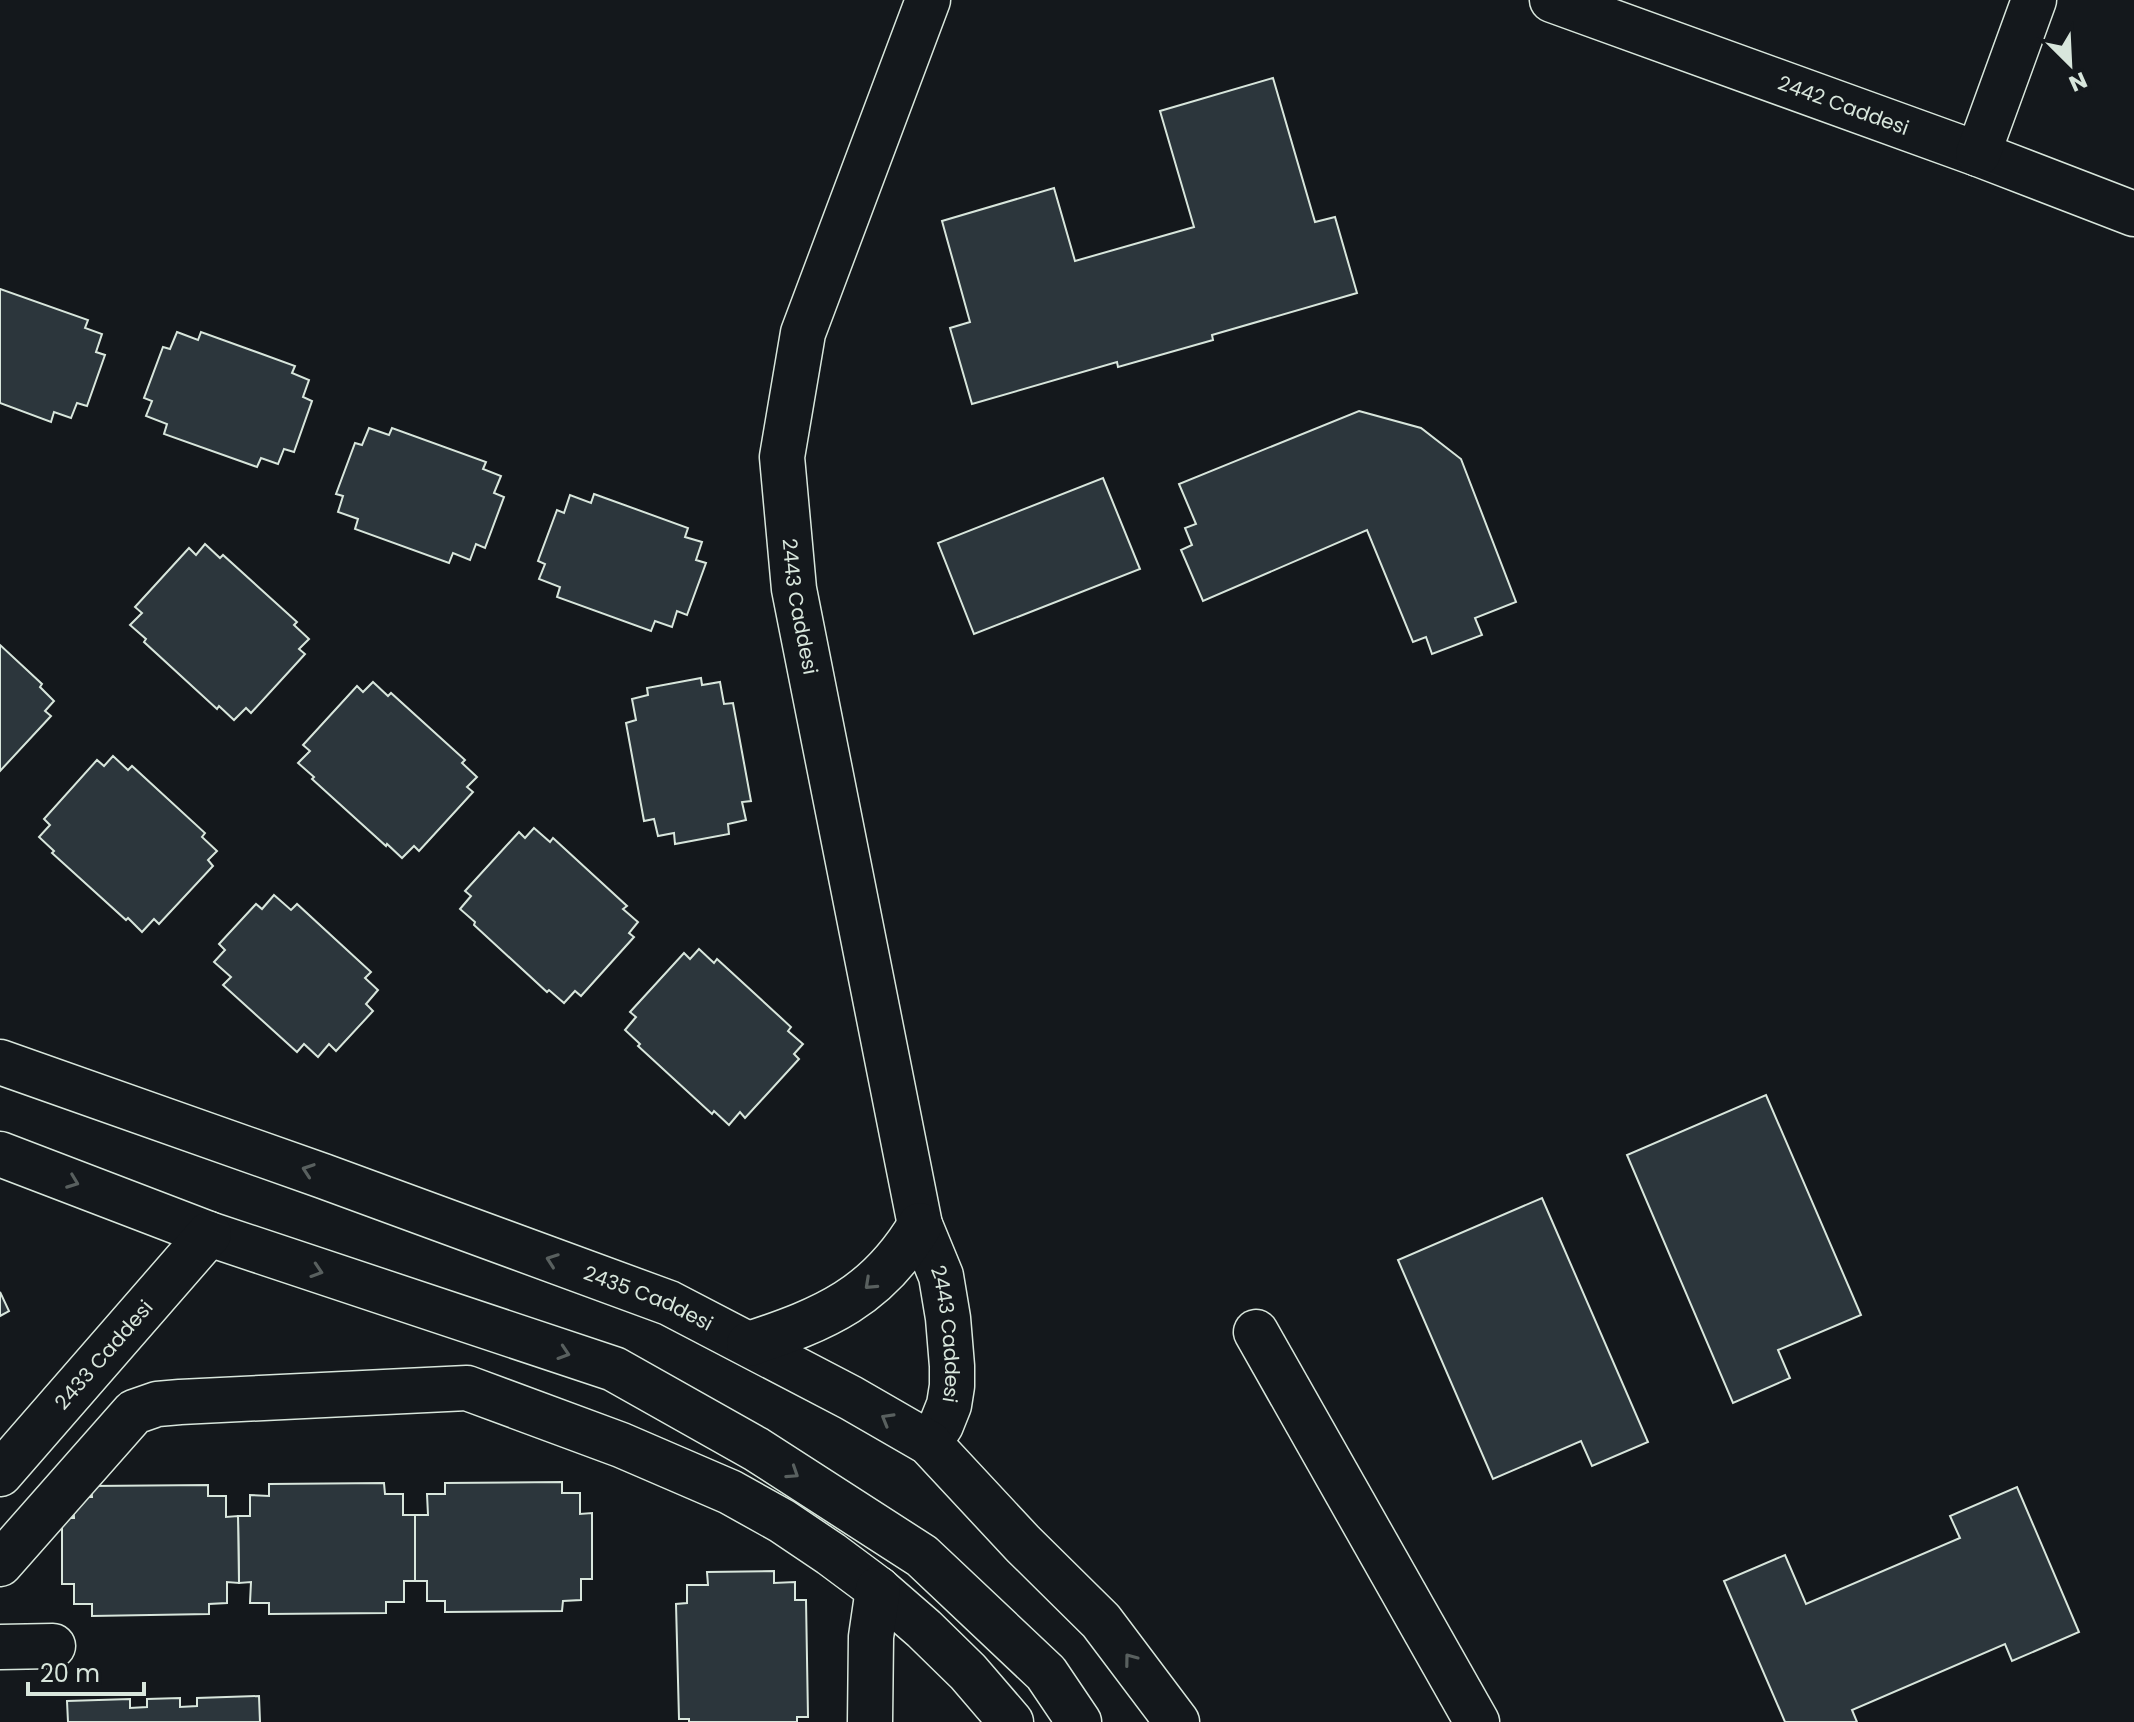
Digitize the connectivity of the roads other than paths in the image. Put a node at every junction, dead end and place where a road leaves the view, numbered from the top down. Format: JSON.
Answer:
{"nodes":[{"id":1,"x":928,"y":0,"type":"edge"},
{"id":2,"x":1552,"y":0,"type":"edge"},
{"id":3,"x":2034,"y":0,"type":"edge"},
{"id":4,"x":1978,"y":154,"type":"junction"},
{"id":5,"x":2134,"y":214,"type":"edge"},
{"id":6,"x":0,"y":1062,"type":"edge"},
{"id":7,"x":0,"y":1154,"type":"edge"},
{"id":8,"x":920,"y":1225,"type":"junction"},
{"id":9,"x":209,"y":1234,"type":"junction"},
{"id":10,"x":1256,"y":1332,"type":"dead end"},
{"id":11,"x":749,"y":1344,"type":"junction"},
{"id":12,"x":929,"y":1443,"type":"junction"},
{"id":13,"x":0,"y":1474,"type":"edge"},
{"id":14,"x":0,"y":1564,"type":"edge"},
{"id":15,"x":878,"y":1589,"type":"junction"},
{"id":16,"x":53,"y":1646,"type":"dead end"},
{"id":17,"x":0,"y":1647,"type":"edge"},
{"id":18,"x":870,"y":1722,"type":"edge"},
{"id":19,"x":1011,"y":1722,"type":"edge"},
{"id":20,"x":1079,"y":1722,"type":"edge"},
{"id":21,"x":1177,"y":1722,"type":"edge"},
{"id":22,"x":1477,"y":1722,"type":"edge"}],
"edges":[{"from":1,"to":8,"type":"street","name":"2443 Caddesi"},
{"from":2,"to":4,"type":"street","name":"2442 Caddesi"},
{"from":3,"to":4,"type":"street"},
{"from":4,"to":5,"type":"street","name":"2442 Caddesi"},
{"from":11,"to":6,"type":"street","name":"2435 Caddesi","one_way":true},
{"from":7,"to":9,"type":"street","one_way":true},
{"from":8,"to":11,"type":"street","name":"2443 Caddesi","one_way":true},
{"from":8,"to":12,"type":"street","name":"2443 Caddesi"},
{"from":9,"to":13,"type":"street","name":"2433 Caddesi"},
{"from":9,"to":20,"type":"street","one_way":true},
{"from":10,"to":22,"type":"street"},
{"from":12,"to":11,"type":"street","name":"2435 Caddesi","one_way":true},
{"from":21,"to":12,"type":"street","name":"2435 Caddesi","one_way":true},
{"from":14,"to":15,"type":"street"},
{"from":15,"to":18,"type":"street"},
{"from":15,"to":19,"type":"street"},
{"from":16,"to":17,"type":"street"}]}
